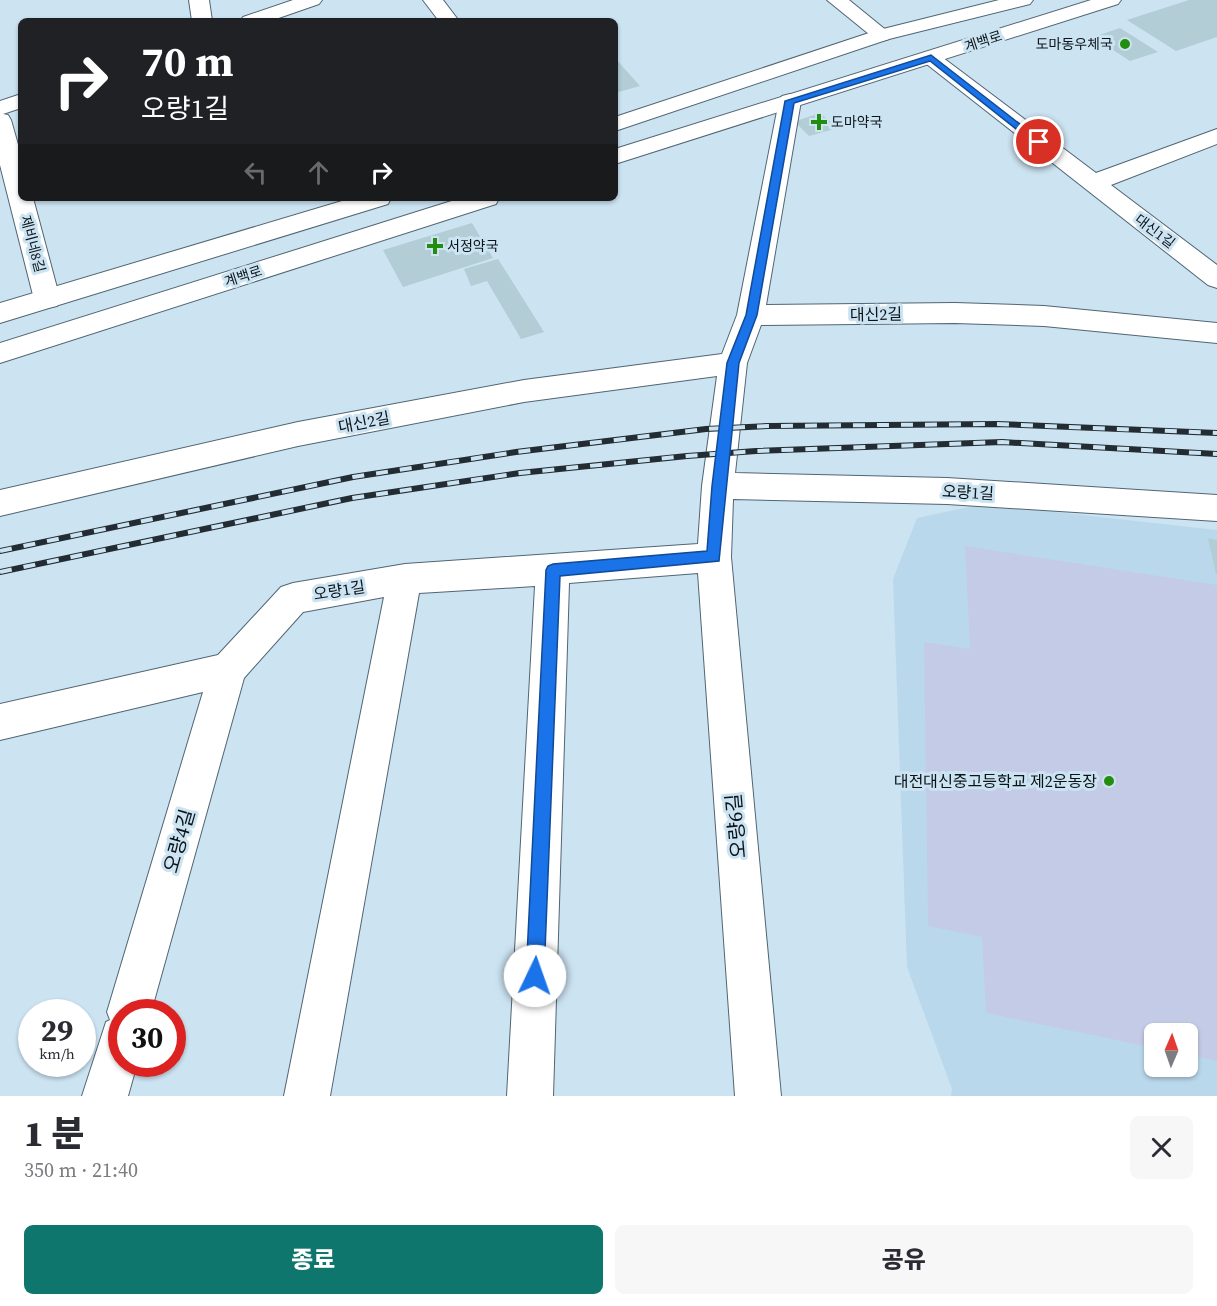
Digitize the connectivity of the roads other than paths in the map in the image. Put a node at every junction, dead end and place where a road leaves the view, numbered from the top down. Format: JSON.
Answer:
{"nodes":[{"id":1,"x":199,"y":0,"type":"edge"},
{"id":2,"x":312,"y":0,"type":"edge"},
{"id":3,"x":433,"y":0,"type":"edge"},
{"id":4,"x":837,"y":0,"type":"edge"},
{"id":5,"x":1023,"y":0,"type":"edge"},
{"id":6,"x":1111,"y":0,"type":"edge"},
{"id":7,"x":202,"y":18,"type":"edge"},
{"id":8,"x":259,"y":18,"type":"edge"},
{"id":9,"x":447,"y":18,"type":"edge"},
{"id":10,"x":882,"y":35,"type":"junction"},
{"id":11,"x":931,"y":58,"type":"junction"},
{"id":12,"x":790,"y":101,"type":"junction"},
{"id":13,"x":18,"y":102,"type":"edge"},
{"id":14,"x":0,"y":108,"type":"edge"},
{"id":15,"x":0,"y":120,"type":"edge"},
{"id":16,"x":618,"y":123,"type":"edge"},
{"id":17,"x":1217,"y":136,"type":"edge"},
{"id":18,"x":618,"y":156,"type":"edge"},
{"id":19,"x":1092,"y":183,"type":"junction"},
{"id":20,"x":18,"y":189,"type":"edge"},
{"id":21,"x":21,"y":201,"type":"edge"},
{"id":22,"x":369,"y":201,"type":"edge"},
{"id":23,"x":477,"y":201,"type":"edge"},
{"id":24,"x":1217,"y":279,"type":"edge"},
{"id":25,"x":47,"y":299,"type":"junction"},
{"id":26,"x":0,"y":313,"type":"edge"},
{"id":27,"x":751,"y":315,"type":"junction"},
{"id":28,"x":1217,"y":333,"type":"edge"},
{"id":29,"x":0,"y":353,"type":"edge"},
{"id":30,"x":733,"y":363,"type":"junction"},
{"id":31,"x":718,"y":486,"type":"junction"},
{"id":32,"x":0,"y":503,"type":"edge"},
{"id":33,"x":1217,"y":508,"type":"edge"},
{"id":34,"x":714,"y":557,"type":"junction"},
{"id":35,"x":553,"y":570,"type":"junction"},
{"id":36,"x":405,"y":579,"type":"junction"},
{"id":37,"x":228,"y":669,"type":"junction"},
{"id":38,"x":0,"y":722,"type":"edge"},
{"id":39,"x":133,"y":999,"type":"edge"},
{"id":40,"x":111,"y":1077,"type":"edge"},
{"id":41,"x":105,"y":1096,"type":"edge"},
{"id":42,"x":307,"y":1096,"type":"edge"},
{"id":43,"x":530,"y":1096,"type":"edge"},
{"id":44,"x":758,"y":1096,"type":"edge"}],
"edges":[{"from":1,"to":7,"type":"street"},
{"from":2,"to":8,"type":"street"},
{"from":3,"to":9,"type":"street"},
{"from":4,"to":10,"type":"street"},
{"from":5,"to":10,"type":"street","name":"계백로"},
{"from":6,"to":11,"type":"street","name":"계백로"},
{"from":10,"to":16,"type":"street","name":"계백로"},
{"from":11,"to":12,"type":"street","name":"계백로"},
{"from":11,"to":19,"type":"street","name":"대신1길"},
{"from":12,"to":18,"type":"street","name":"계백로"},
{"from":12,"to":27,"type":"street"},
{"from":13,"to":14,"type":"street"},
{"from":15,"to":20,"type":"street","name":"제비네8길"},
{"from":17,"to":19,"type":"street"},
{"from":19,"to":24,"type":"street","name":"대신1길"},
{"from":21,"to":25,"type":"street","name":"제비네8길"},
{"from":22,"to":25,"type":"street"},
{"from":23,"to":29,"type":"street","name":"계백로"},
{"from":25,"to":26,"type":"street"},
{"from":27,"to":28,"type":"street","name":"대신2길"},
{"from":27,"to":30,"type":"street","name":"오량6길"},
{"from":30,"to":31,"type":"street","name":"오량6길"},
{"from":30,"to":32,"type":"street","name":"대신2길"},
{"from":31,"to":33,"type":"street","name":"오량1길"},
{"from":31,"to":34,"type":"street","name":"오량6길"},
{"from":34,"to":35,"type":"street","name":"오량1길"},
{"from":34,"to":44,"type":"street","name":"오량6길"},
{"from":35,"to":36,"type":"street","name":"오량1길"},
{"from":35,"to":43,"type":"street"},
{"from":36,"to":37,"type":"street","name":"오량1길"},
{"from":36,"to":42,"type":"street"},
{"from":37,"to":38,"type":"street"},
{"from":37,"to":39,"type":"street","name":"오량4길"},
{"from":40,"to":41,"type":"street"}]}
